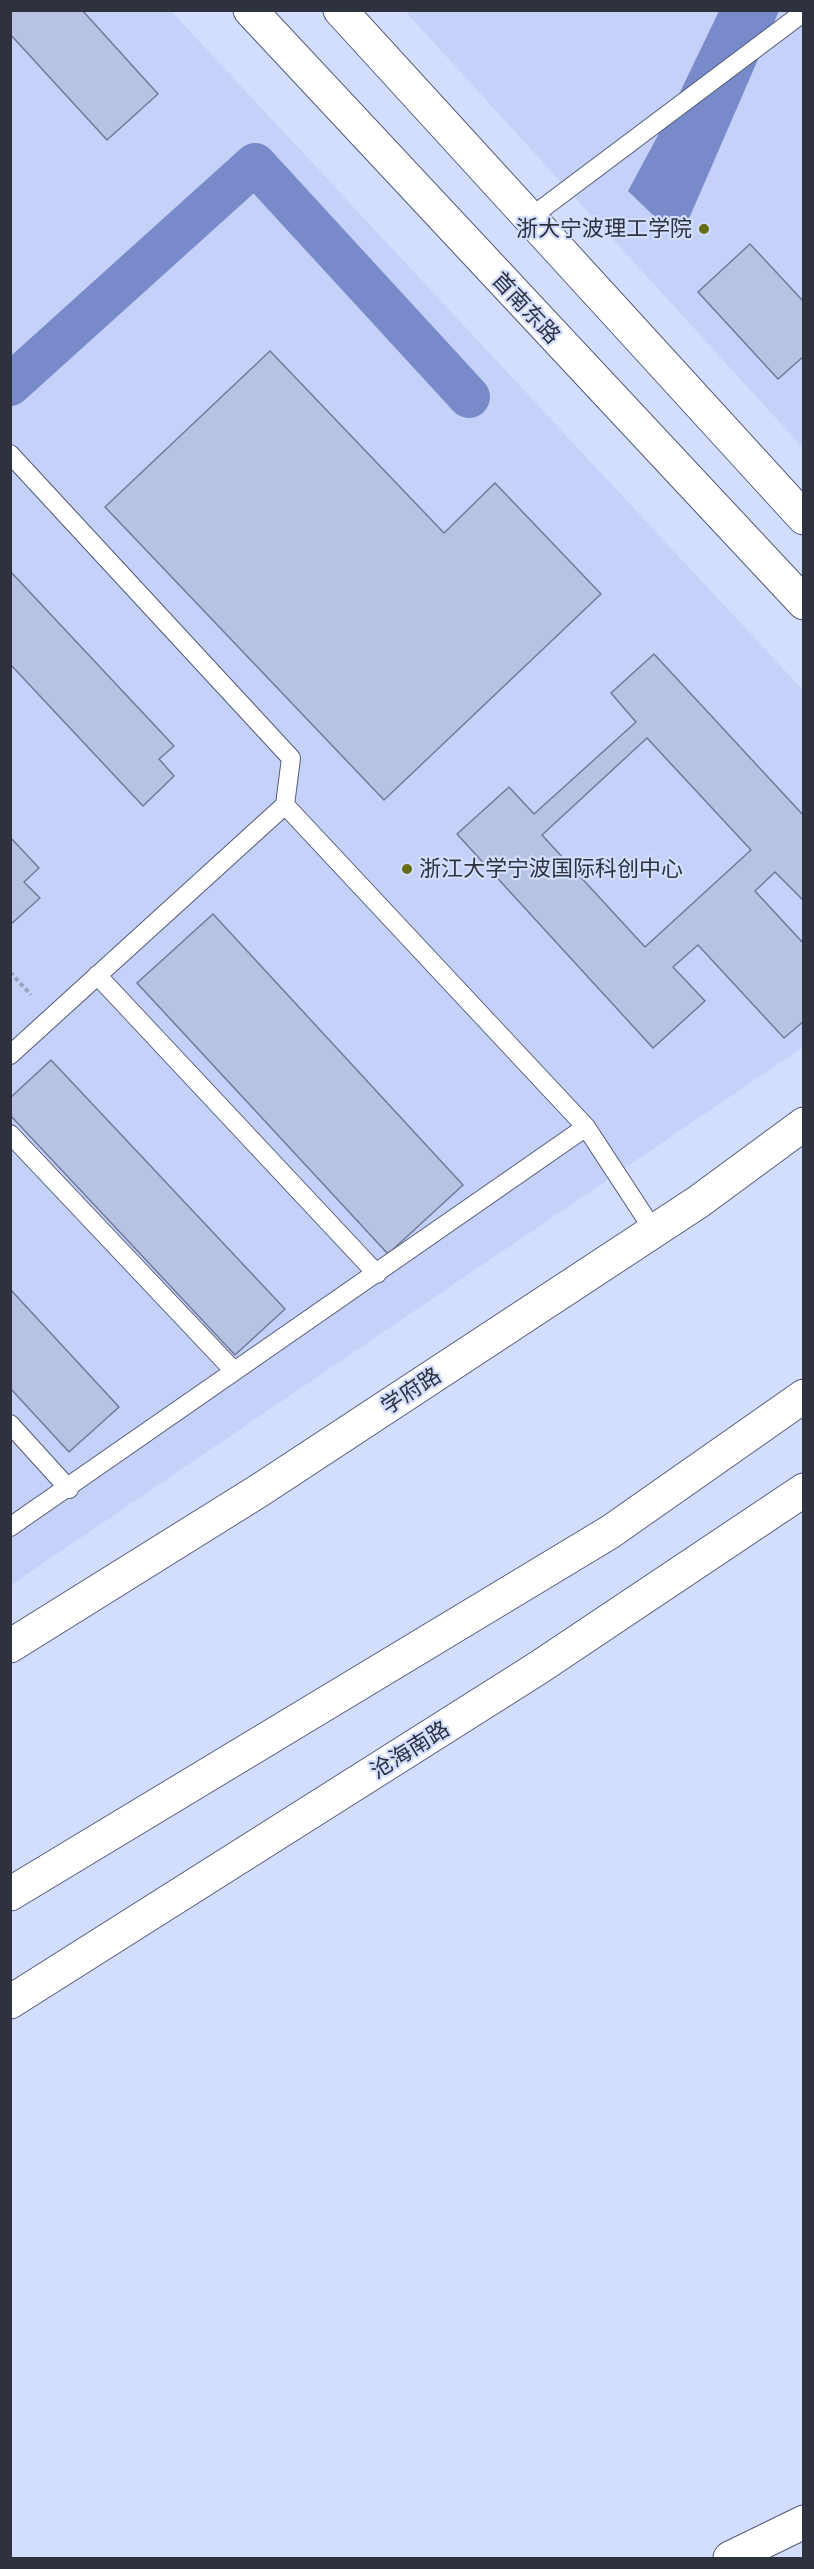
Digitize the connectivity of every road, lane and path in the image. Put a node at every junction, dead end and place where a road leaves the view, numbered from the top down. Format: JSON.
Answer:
{"nodes":[{"id":1,"x":250,"y":10,"type":"edge"},
{"id":2,"x":340,"y":10,"type":"edge"},
{"id":3,"x":804,"y":12,"type":"edge"},
{"id":4,"x":531,"y":217,"type":"junction"},
{"id":5,"x":10,"y":454,"type":"edge"},
{"id":6,"x":804,"y":518,"type":"edge"},
{"id":7,"x":804,"y":603,"type":"edge"},
{"id":8,"x":285,"y":805,"type":"junction"},
{"id":9,"x":97,"y":975,"type":"junction"},
{"id":10,"x":10,"y":1055,"type":"edge"},
{"id":11,"x":804,"y":1124,"type":"edge"},
{"id":12,"x":586,"y":1127,"type":"junction"},
{"id":13,"x":10,"y":1134,"type":"edge"},
{"id":14,"x":654,"y":1231,"type":"junction"},
{"id":15,"x":377,"y":1274,"type":"junction"},
{"id":16,"x":234,"y":1371,"type":"junction"},
{"id":17,"x":804,"y":1396,"type":"edge"},
{"id":18,"x":10,"y":1424,"type":"edge"},
{"id":19,"x":69,"y":1489,"type":"junction"},
{"id":20,"x":804,"y":1490,"type":"edge"},
{"id":21,"x":10,"y":1527,"type":"edge"},
{"id":22,"x":10,"y":1646,"type":"edge"},
{"id":23,"x":10,"y":1894,"type":"edge"},
{"id":24,"x":10,"y":2002,"type":"edge"},
{"id":25,"x":804,"y":2522,"type":"edge"},
{"id":26,"x":730,"y":2559,"type":"edge"}],
"edges":[{"from":1,"to":7,"type":"main road","name":"首南东路"},
{"from":2,"to":4,"type":"main road"},
{"from":3,"to":4,"type":"lane"},
{"from":4,"to":6,"type":"main road"},
{"from":5,"to":8,"type":"lane"},
{"from":8,"to":9,"type":"lane"},
{"from":8,"to":12,"type":"lane"},
{"from":9,"to":10,"type":"lane"},
{"from":9,"to":15,"type":"lane"},
{"from":11,"to":14,"type":"main road","name":"学府路"},
{"from":12,"to":14,"type":"lane"},
{"from":12,"to":15,"type":"lane"},
{"from":13,"to":16,"type":"lane"},
{"from":14,"to":22,"type":"main road","name":"学府路"},
{"from":15,"to":16,"type":"lane"},
{"from":16,"to":19,"type":"lane"},
{"from":17,"to":23,"type":"main road"},
{"from":18,"to":19,"type":"lane"},
{"from":19,"to":21,"type":"lane"},
{"from":20,"to":24,"type":"main road","name":"沧海南路"},
{"from":25,"to":26,"type":"main road"}]}
